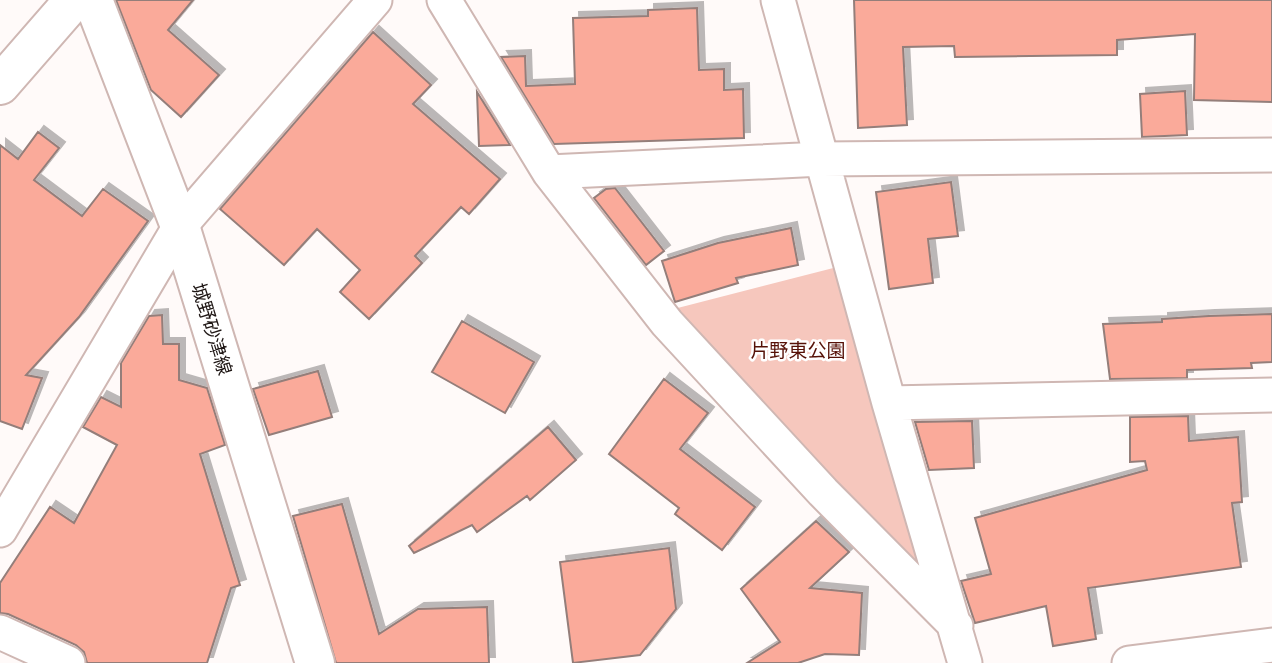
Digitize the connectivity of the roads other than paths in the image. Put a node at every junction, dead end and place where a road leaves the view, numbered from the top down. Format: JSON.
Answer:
{"nodes":[{"id":1,"x":74,"y":0,"type":"edge"},
{"id":2,"x":93,"y":0,"type":"edge"},
{"id":3,"x":375,"y":0,"type":"edge"},
{"id":4,"x":444,"y":0,"type":"edge"},
{"id":5,"x":778,"y":0,"type":"edge"},
{"id":6,"x":0,"y":85,"type":"edge"},
{"id":7,"x":1272,"y":155,"type":"edge"},
{"id":8,"x":822,"y":159,"type":"junction"},
{"id":9,"x":549,"y":172,"type":"junction"},
{"id":10,"x":180,"y":226,"type":"junction"},
{"id":11,"x":1272,"y":395,"type":"edge"},
{"id":12,"x":889,"y":403,"type":"junction"},
{"id":13,"x":0,"y":530,"type":"edge"},
{"id":14,"x":956,"y":626,"type":"junction"},
{"id":15,"x":0,"y":632,"type":"edge"},
{"id":16,"x":1272,"y":645,"type":"edge"},
{"id":17,"x":68,"y":663,"type":"edge"},
{"id":18,"x":315,"y":663,"type":"edge"},
{"id":19,"x":965,"y":663,"type":"edge"},
{"id":20,"x":1129,"y":663,"type":"edge"}],
"edges":[{"from":1,"to":6,"type":"main road"},
{"from":2,"to":10,"type":"main road","name":"城野砂津線"},
{"from":3,"to":10,"type":"street"},
{"from":4,"to":9,"type":"street"},
{"from":5,"to":8,"type":"street"},
{"from":7,"to":8,"type":"street"},
{"from":8,"to":9,"type":"street"},
{"from":8,"to":12,"type":"street"},
{"from":9,"to":14,"type":"street"},
{"from":10,"to":13,"type":"street"},
{"from":10,"to":18,"type":"main road","name":"城野砂津線"},
{"from":11,"to":12,"type":"street"},
{"from":12,"to":14,"type":"street"},
{"from":14,"to":19,"type":"street"},
{"from":15,"to":17,"type":"street"},
{"from":16,"to":20,"type":"street"}]}
